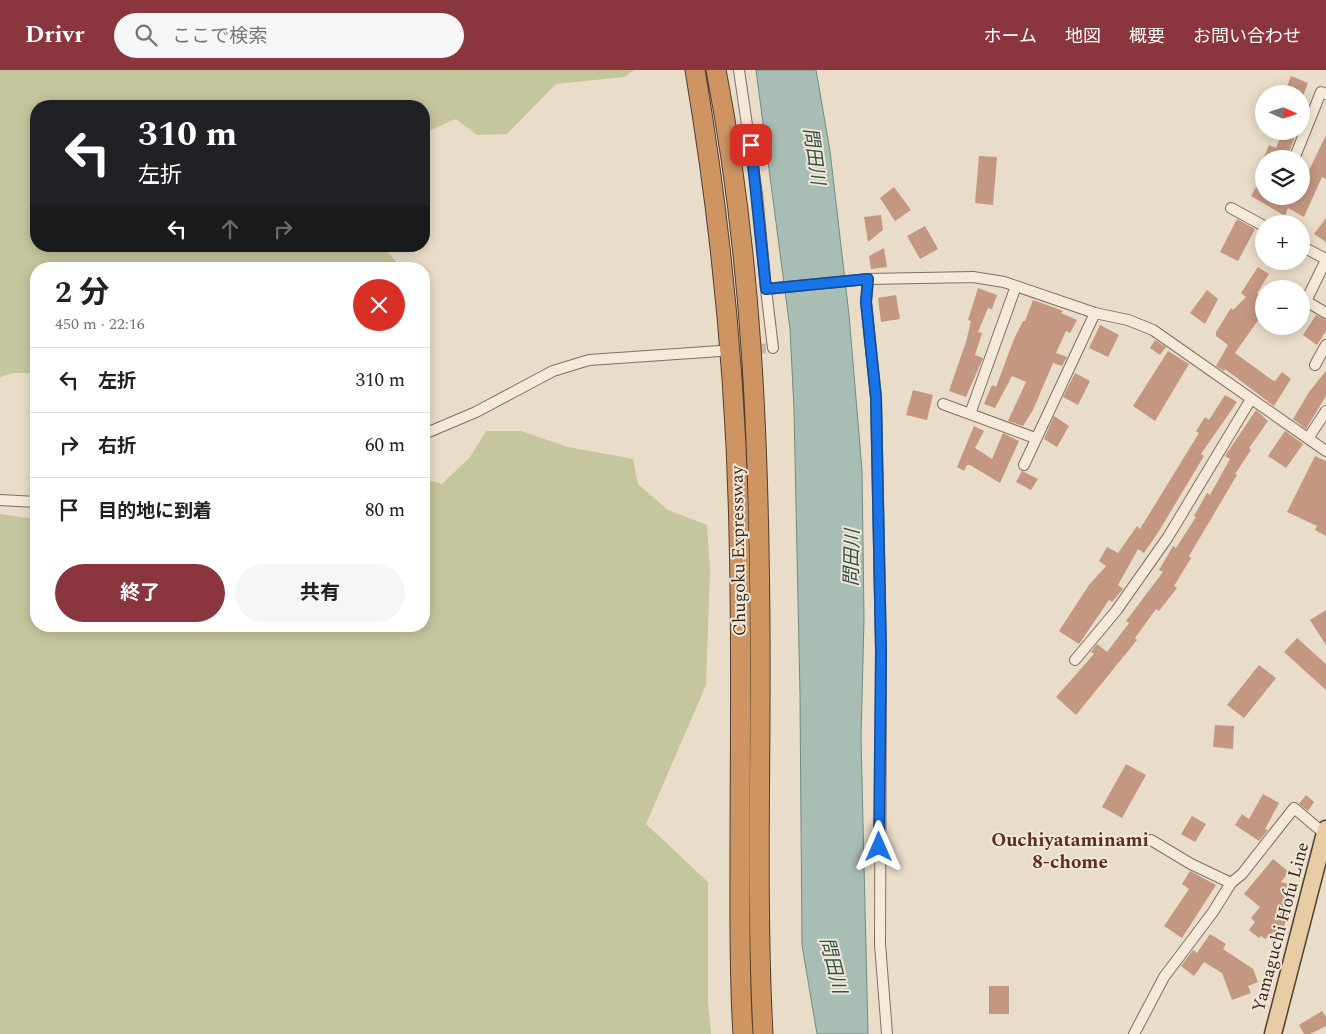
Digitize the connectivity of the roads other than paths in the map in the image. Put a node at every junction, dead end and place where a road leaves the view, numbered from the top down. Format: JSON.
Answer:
{"nodes":[{"id":1,"x":695,"y":70,"type":"edge"},
{"id":2,"x":716,"y":70,"type":"edge"},
{"id":3,"x":739,"y":70,"type":"edge"},
{"id":4,"x":1326,"y":94,"type":"edge"},
{"id":5,"x":1298,"y":150,"type":"edge"},
{"id":6,"x":1231,"y":208,"type":"dead end"},
{"id":7,"x":1255,"y":221,"type":"edge"},
{"id":8,"x":1310,"y":251,"type":"edge"},
{"id":9,"x":1326,"y":259,"type":"edge"},
{"id":10,"x":868,"y":279,"type":"junction"},
{"id":11,"x":1016,"y":286,"type":"junction"},
{"id":12,"x":766,"y":289,"type":"junction"},
{"id":13,"x":1094,"y":313,"type":"junction"},
{"id":14,"x":1326,"y":313,"type":"edge"},
{"id":15,"x":1326,"y":345,"type":"edge"},
{"id":16,"x":773,"y":348,"type":"dead end"},
{"id":17,"x":720,"y":351,"type":"tunnel mouth"},
{"id":18,"x":1315,"y":365,"type":"dead end"},
{"id":19,"x":1251,"y":399,"type":"junction"},
{"id":20,"x":943,"y":404,"type":"dead end"},
{"id":21,"x":1326,"y":411,"type":"edge"},
{"id":22,"x":970,"y":414,"type":"junction"},
{"id":23,"x":430,"y":431,"type":"edge"},
{"id":24,"x":1309,"y":437,"type":"junction"},
{"id":25,"x":1035,"y":438,"type":"junction"},
{"id":26,"x":1326,"y":451,"type":"edge"},
{"id":27,"x":1024,"y":465,"type":"dead end"},
{"id":28,"x":0,"y":500,"type":"edge"},
{"id":29,"x":30,"y":502,"type":"edge"},
{"id":30,"x":1075,"y":660,"type":"dead end"},
{"id":31,"x":1326,"y":833,"type":"edge"},
{"id":32,"x":1151,"y":840,"type":"dead end"},
{"id":33,"x":1231,"y":883,"type":"junction"},
{"id":34,"x":743,"y":1034,"type":"edge"},
{"id":35,"x":763,"y":1034,"type":"edge"},
{"id":36,"x":887,"y":1034,"type":"edge"},
{"id":37,"x":1134,"y":1034,"type":"edge"},
{"id":38,"x":1273,"y":1034,"type":"edge"}],
"edges":[{"from":1,"to":34,"type":"highway","name":"Chugoku Expressway"},
{"from":2,"to":35,"type":"highway","name":"Chugoku Expressway"},
{"from":3,"to":12,"type":"street"},
{"from":4,"to":5,"type":"street"},
{"from":6,"to":7,"type":"street"},
{"from":8,"to":9,"type":"street"},
{"from":9,"to":14,"type":"street"},
{"from":10,"to":11,"type":"street"},
{"from":10,"to":12,"type":"street"},
{"from":10,"to":36,"type":"street"},
{"from":11,"to":13,"type":"street"},
{"from":11,"to":22,"type":"street"},
{"from":12,"to":16,"type":"street"},
{"from":13,"to":19,"type":"street"},
{"from":13,"to":25,"type":"street"},
{"from":15,"to":18,"type":"street"},
{"from":17,"to":23,"type":"street"},
{"from":19,"to":24,"type":"street"},
{"from":19,"to":30,"type":"street"},
{"from":20,"to":22,"type":"street"},
{"from":21,"to":24,"type":"street"},
{"from":22,"to":25,"type":"street"},
{"from":24,"to":26,"type":"street"},
{"from":25,"to":27,"type":"street"},
{"from":28,"to":29,"type":"street"},
{"from":31,"to":33,"type":"street"},
{"from":31,"to":38,"type":"main road","name":"Yamaguchi Hofu Line"},
{"from":32,"to":33,"type":"street"},
{"from":33,"to":37,"type":"street"}]}
